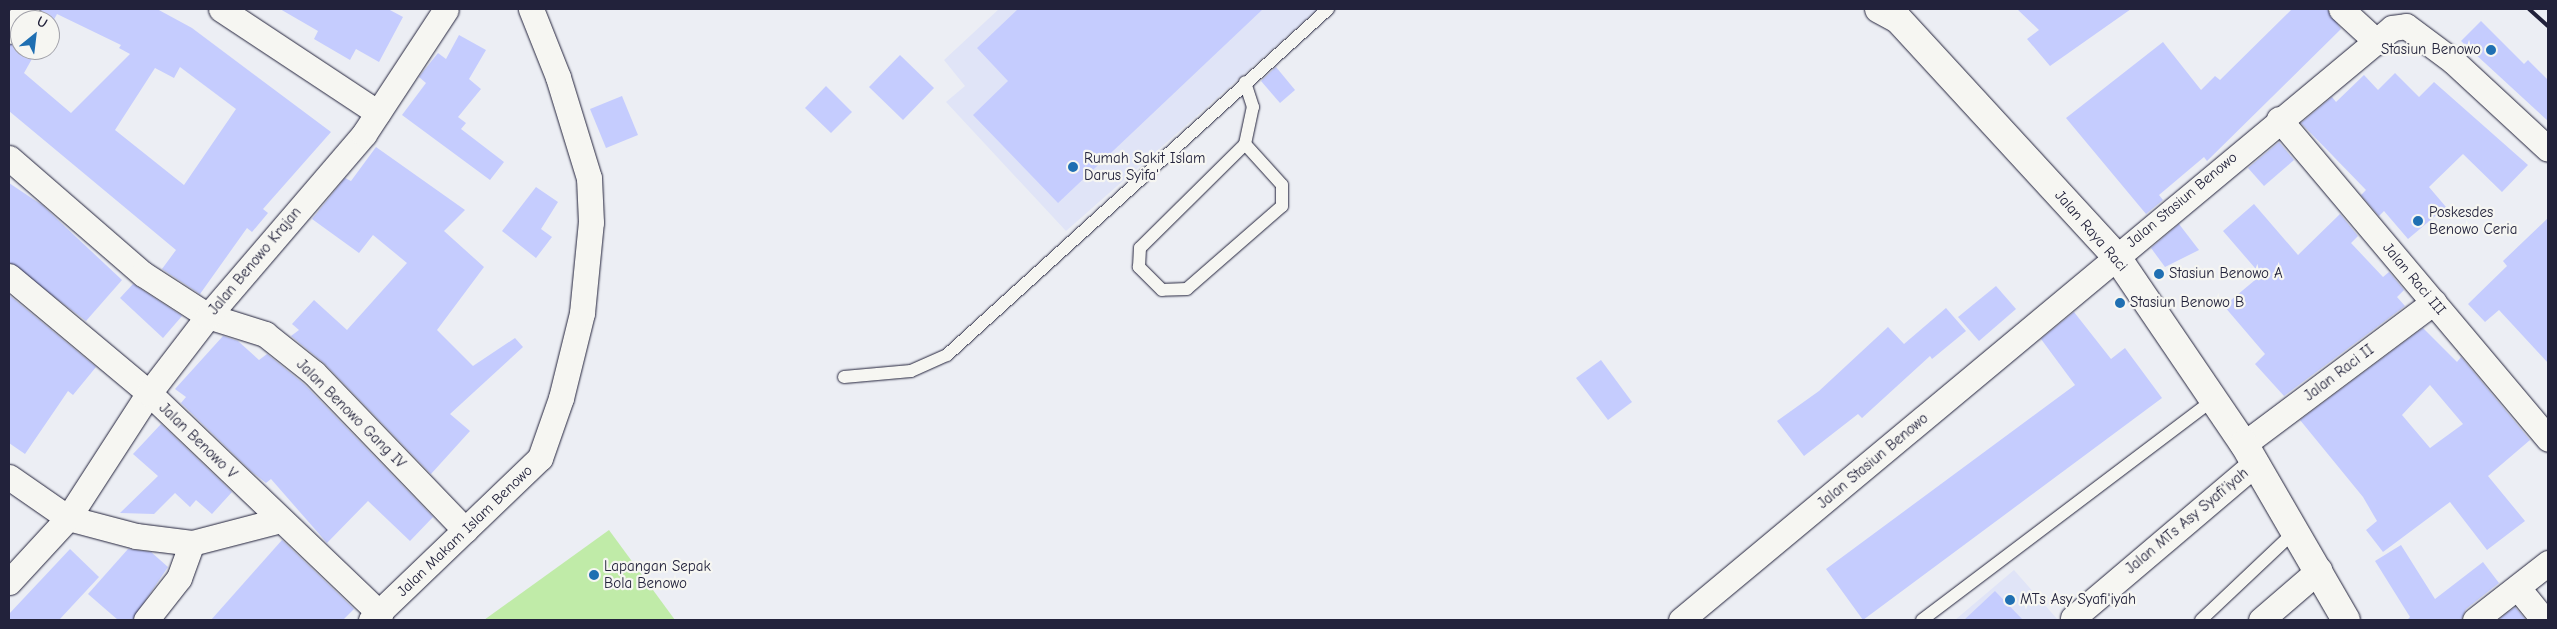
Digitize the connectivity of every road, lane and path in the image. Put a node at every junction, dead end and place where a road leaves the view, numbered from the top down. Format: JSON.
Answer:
{"nodes":[{"id":1,"x":26,"y":9,"type":"edge"},
{"id":2,"x":221,"y":9,"type":"edge"},
{"id":3,"x":446,"y":9,"type":"edge"},
{"id":4,"x":531,"y":9,"type":"edge"},
{"id":5,"x":1328,"y":9,"type":"edge"},
{"id":6,"x":2342,"y":9,"type":"edge"},
{"id":7,"x":1896,"y":12,"type":"edge"},
{"id":8,"x":9,"y":31,"type":"edge"},
{"id":9,"x":2377,"y":42,"type":"junction"},
{"id":10,"x":1245,"y":82,"type":"junction"},
{"id":11,"x":378,"y":113,"type":"junction"},
{"id":12,"x":2279,"y":119,"type":"junction"},
{"id":13,"x":1245,"y":144,"type":"junction"},
{"id":14,"x":2548,"y":149,"type":"edge"},
{"id":15,"x":9,"y":158,"type":"edge"},
{"id":16,"x":2116,"y":256,"type":"junction"},
{"id":17,"x":9,"y":276,"type":"edge"},
{"id":18,"x":2434,"y":302,"type":"junction"},
{"id":19,"x":208,"y":316,"type":"junction"},
{"id":20,"x":844,"y":377,"type":"dead end"},
{"id":21,"x":149,"y":393,"type":"junction"},
{"id":22,"x":2214,"y":399,"type":"junction"},
{"id":23,"x":2548,"y":440,"type":"edge"},
{"id":24,"x":2250,"y":453,"type":"junction"},
{"id":25,"x":9,"y":477,"type":"edge"},
{"id":26,"x":68,"y":518,"type":"junction"},
{"id":27,"x":280,"y":520,"type":"junction"},
{"id":28,"x":464,"y":530,"type":"junction"},
{"id":29,"x":2294,"y":532,"type":"junction"},
{"id":30,"x":192,"y":543,"type":"junction"},
{"id":31,"x":2548,"y":563,"type":"edge"},
{"id":32,"x":2320,"y":570,"type":"junction"},
{"id":33,"x":9,"y":582,"type":"edge"},
{"id":34,"x":2518,"y":588,"type":"junction"},
{"id":35,"x":375,"y":617,"type":"edge"},
{"id":36,"x":2073,"y":618,"type":"dead end"},
{"id":37,"x":146,"y":620,"type":"edge"},
{"id":38,"x":1681,"y":620,"type":"edge"},
{"id":39,"x":1922,"y":620,"type":"edge"},
{"id":40,"x":2201,"y":620,"type":"edge"},
{"id":41,"x":2261,"y":620,"type":"edge"},
{"id":42,"x":2346,"y":620,"type":"edge"},
{"id":43,"x":2475,"y":620,"type":"edge"},
{"id":44,"x":2544,"y":620,"type":"edge"}],
"edges":[{"from":1,"to":8,"type":"street"},
{"from":2,"to":11,"type":"street"},
{"from":3,"to":11,"type":"street","name":"Jalan Benowo Krajan"},
{"from":4,"to":28,"type":"street","name":"Jalan Makam Islam Benowo"},
{"from":5,"to":10,"type":"lane"},
{"from":6,"to":9,"type":"street"},
{"from":7,"to":16,"type":"main road","name":"Jalan Raya Raci"},
{"from":9,"to":12,"type":"street","name":"Jalan Stasiun Benowo"},
{"from":9,"to":14,"type":"street","name":"Jalan Stasiun Benowo"},
{"from":10,"to":13,"type":"lane"},
{"from":10,"to":20,"type":"lane"},
{"from":11,"to":19,"type":"street","name":"Jalan Benowo Krajan"},
{"from":12,"to":16,"type":"street","name":"Jalan Stasiun Benowo"},
{"from":12,"to":18,"type":"street","name":"Jalan Raci III"},
{"from":13,"to":13,"type":"lane"},
{"from":15,"to":19,"type":"street","name":"Jalan Benowo Gang IV"},
{"from":16,"to":22,"type":"main road","name":"Jalan Raya Raci"},
{"from":16,"to":38,"type":"street","name":"Jalan Stasiun Benowo"},
{"from":17,"to":21,"type":"street","name":"Jalan Benowo V"},
{"from":18,"to":23,"type":"street","name":"Jalan Raci III"},
{"from":18,"to":24,"type":"street","name":"Jalan Raci II"},
{"from":19,"to":21,"type":"street","name":"Jalan Benowo Krajan"},
{"from":19,"to":28,"type":"street","name":"Jalan Benowo Gang IV"},
{"from":21,"to":26,"type":"street","name":"Jalan Benowo Krajan"},
{"from":21,"to":27,"type":"street","name":"Jalan Benowo V"},
{"from":22,"to":24,"type":"main road","name":"Jalan Raya Raci"},
{"from":22,"to":39,"type":"lane"},
{"from":24,"to":29,"type":"main road","name":"Jalan Raya Raci"},
{"from":24,"to":36,"type":"street","name":"Jalan MTs Asy Syafi'iyah"},
{"from":25,"to":26,"type":"street"},
{"from":26,"to":30,"type":"street"},
{"from":26,"to":33,"type":"street","name":"Jalan Benowo Krajan"},
{"from":27,"to":30,"type":"street"},
{"from":27,"to":35,"type":"street","name":"Jalan Benowo V"},
{"from":28,"to":35,"type":"street","name":"Jalan Makam Islam Benowo"},
{"from":29,"to":32,"type":"main road","name":"Jalan Raya Raci"},
{"from":29,"to":40,"type":"lane"},
{"from":30,"to":37,"type":"street"},
{"from":31,"to":34,"type":"street"},
{"from":32,"to":41,"type":"street"},
{"from":32,"to":42,"type":"main road","name":"Jalan Raya Raci"},
{"from":34,"to":43,"type":"street"},
{"from":34,"to":44,"type":"street"}]}
